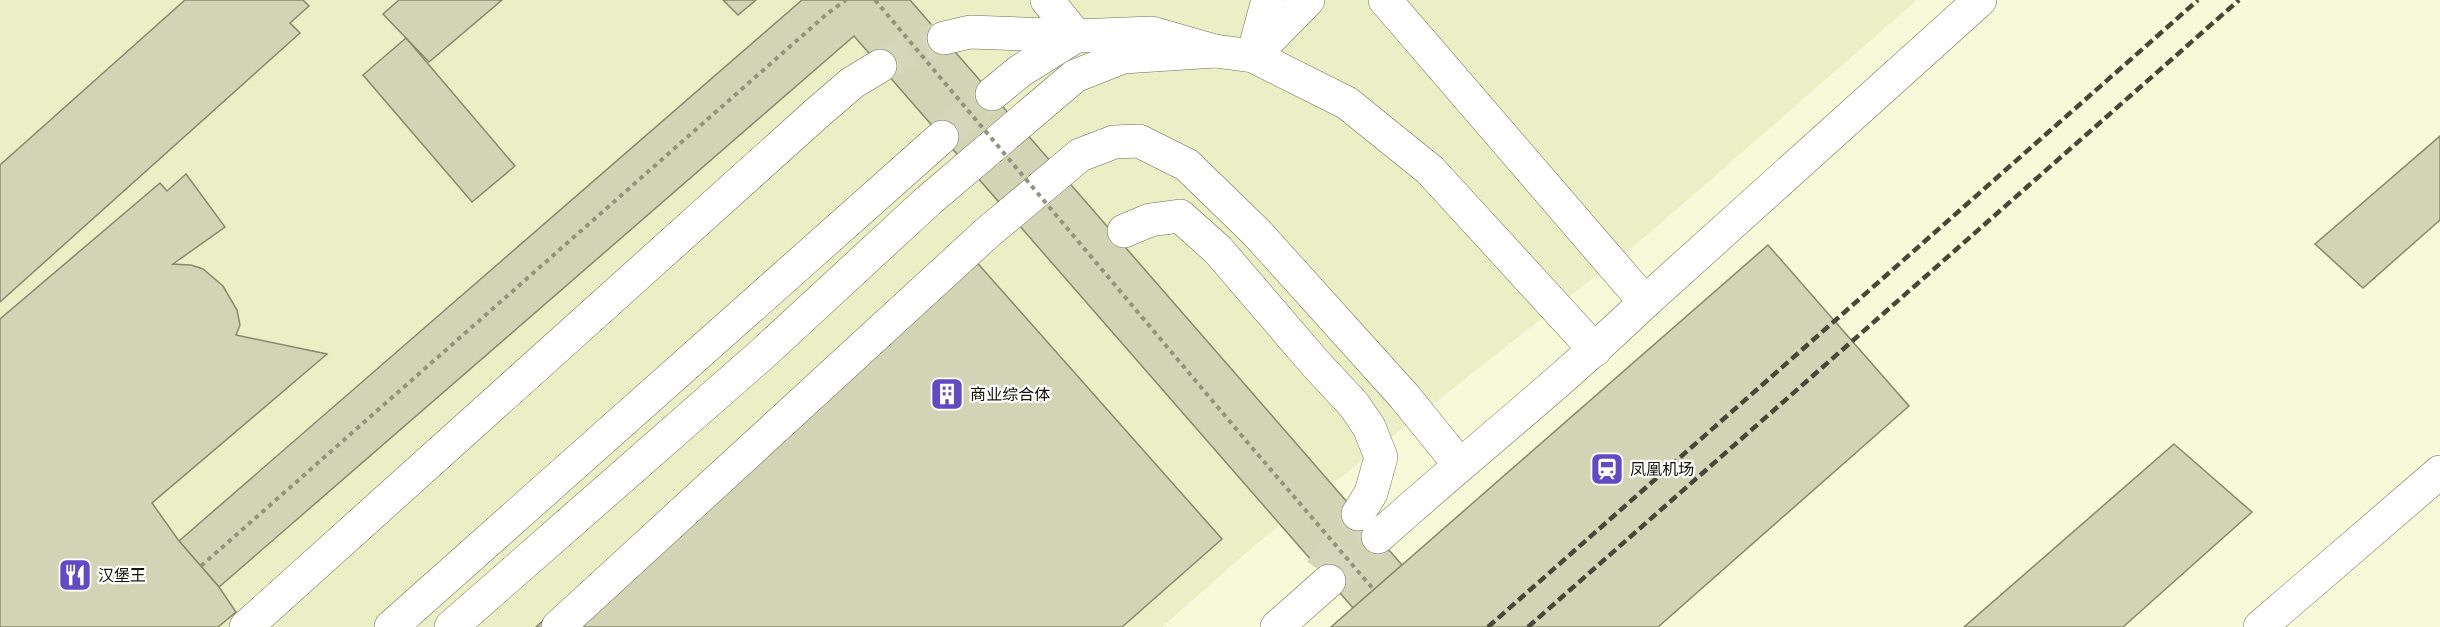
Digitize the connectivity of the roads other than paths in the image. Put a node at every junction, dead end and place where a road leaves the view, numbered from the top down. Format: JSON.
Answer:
{"nodes":[{"id":1,"x":1047,"y":0,"type":"edge"},
{"id":2,"x":1268,"y":0,"type":"edge"},
{"id":3,"x":1308,"y":0,"type":"edge"},
{"id":4,"x":1385,"y":0,"type":"edge"},
{"id":5,"x":1980,"y":0,"type":"edge"},
{"id":6,"x":1076,"y":36,"type":"junction"},
{"id":7,"x":944,"y":38,"type":"tunnel mouth"},
{"id":8,"x":1215,"y":51,"type":"junction"},
{"id":9,"x":1253,"y":56,"type":"junction"},
{"id":10,"x":880,"y":66,"type":"tunnel mouth"},
{"id":11,"x":992,"y":94,"type":"tunnel mouth"},
{"id":12,"x":942,"y":137,"type":"tunnel mouth"},
{"id":13,"x":1124,"y":231,"type":"dead end"},
{"id":14,"x":1646,"y":302,"type":"junction"},
{"id":15,"x":1595,"y":350,"type":"junction"},
{"id":16,"x":1459,"y":464,"type":"junction"},
{"id":17,"x":2440,"y":472,"type":"edge"},
{"id":18,"x":1325,"y":576,"type":"tunnel mouth"},
{"id":19,"x":1282,"y":623,"type":"edge"},
{"id":20,"x":246,"y":627,"type":"edge"},
{"id":21,"x":391,"y":627,"type":"edge"},
{"id":22,"x":451,"y":627,"type":"edge"},
{"id":23,"x":558,"y":627,"type":"edge"},
{"id":24,"x":2260,"y":627,"type":"edge"}],
"edges":[{"from":1,"to":6,"type":"street"},
{"from":2,"to":9,"type":"street"},
{"from":3,"to":9,"type":"street"},
{"from":4,"to":14,"type":"street"},
{"from":5,"to":14,"type":"street"},
{"from":6,"to":7,"type":"street"},
{"from":6,"to":8,"type":"street"},
{"from":6,"to":11,"type":"street"},
{"from":8,"to":9,"type":"street"},
{"from":8,"to":22,"type":"street"},
{"from":9,"to":15,"type":"street"},
{"from":10,"to":20,"type":"street"},
{"from":12,"to":21,"type":"street"},
{"from":13,"to":16,"type":"street"},
{"from":14,"to":15,"type":"street"},
{"from":15,"to":16,"type":"street"},
{"from":16,"to":23,"type":"street"},
{"from":17,"to":24,"type":"street"},
{"from":18,"to":19,"type":"street"}]}
